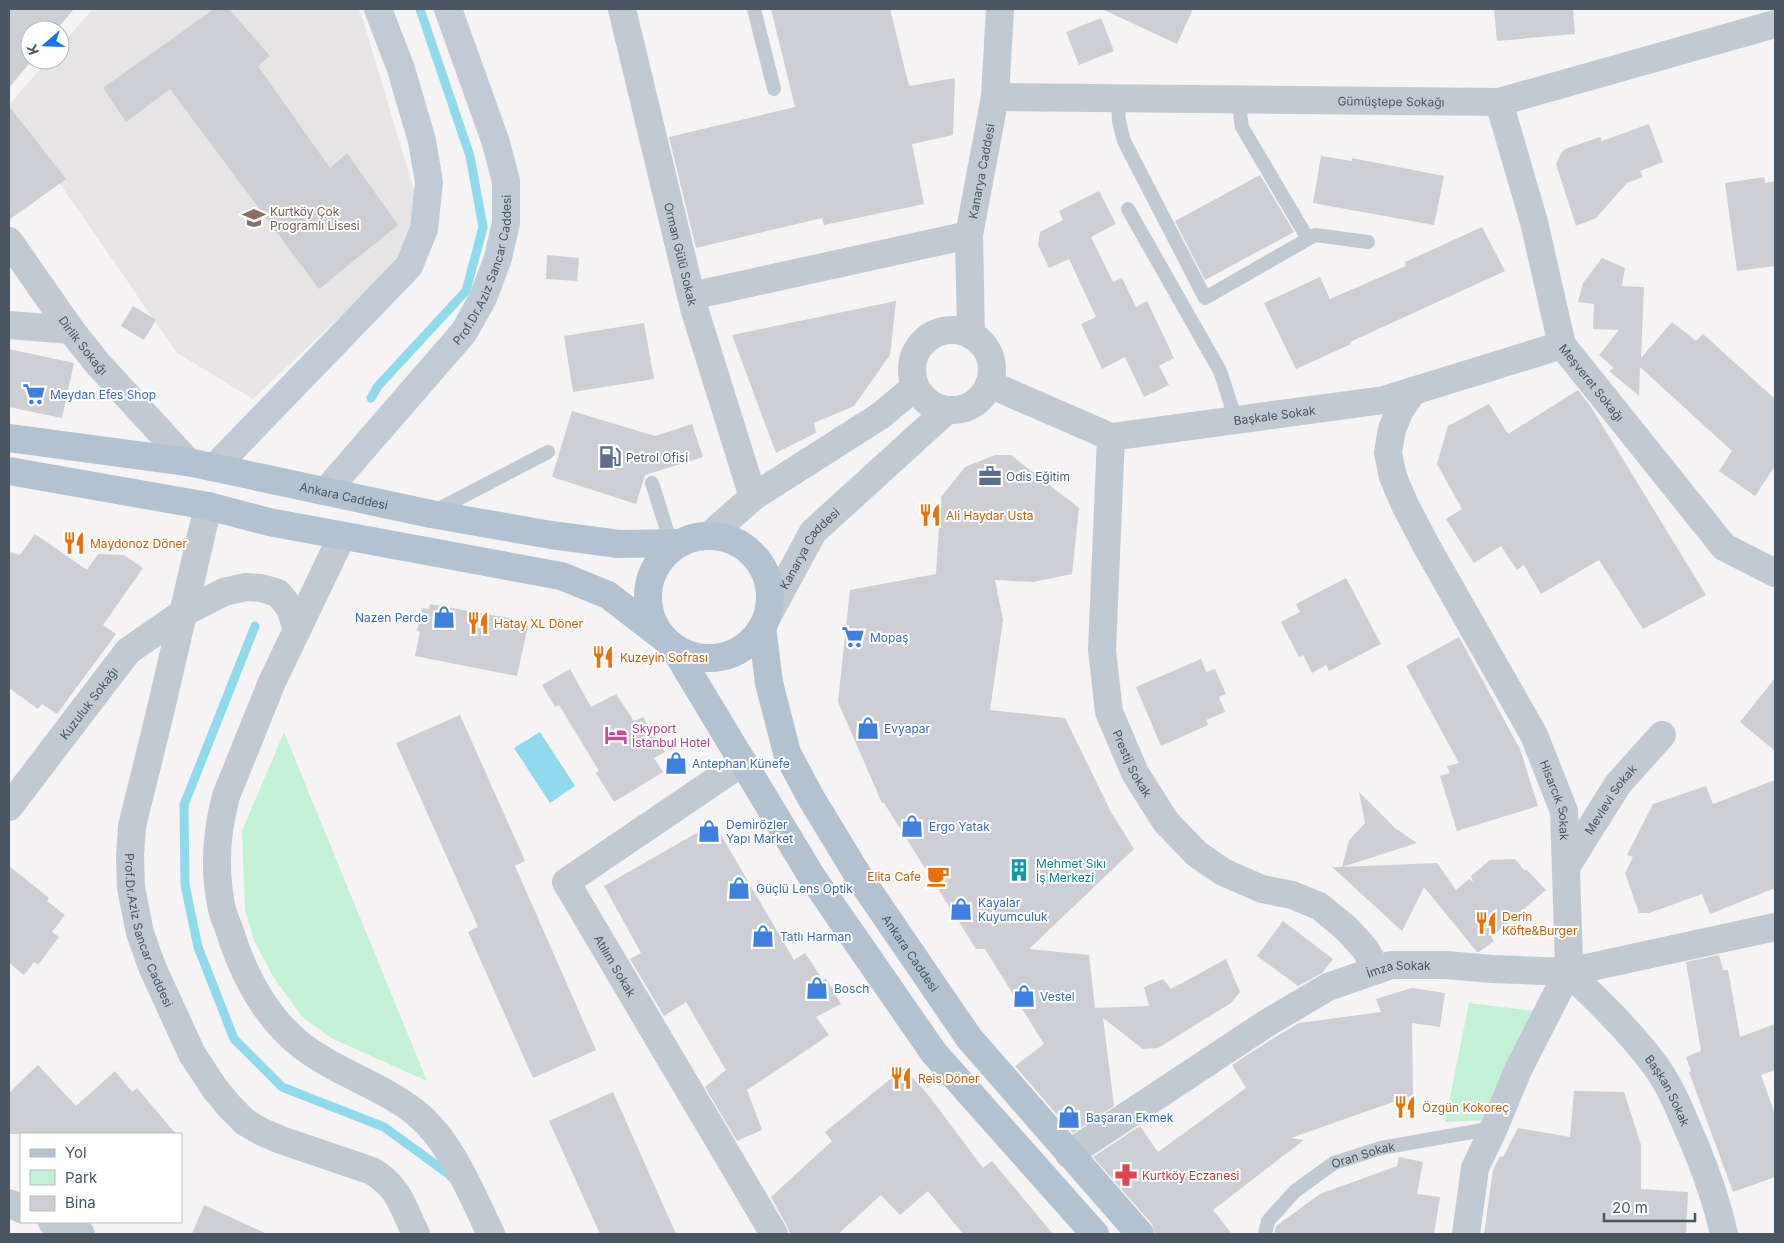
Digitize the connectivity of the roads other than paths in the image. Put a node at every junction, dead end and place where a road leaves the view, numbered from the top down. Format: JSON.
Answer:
{"nodes":[{"id":1,"x":378,"y":9,"type":"edge"},
{"id":2,"x":448,"y":9,"type":"edge"},
{"id":3,"x":622,"y":9,"type":"edge"},
{"id":4,"x":754,"y":9,"type":"edge"},
{"id":5,"x":1000,"y":9,"type":"edge"},
{"id":6,"x":1775,"y":24,"type":"edge"},
{"id":7,"x":774,"y":89,"type":"dead end"},
{"id":8,"x":995,"y":97,"type":"junction"},
{"id":9,"x":1118,"y":99,"type":"junction"},
{"id":10,"x":1238,"y":100,"type":"junction"},
{"id":11,"x":1499,"y":102,"type":"junction"},
{"id":12,"x":1128,"y":209,"type":"dead end"},
{"id":13,"x":969,"y":235,"type":"junction"},
{"id":14,"x":1308,"y":239,"type":"junction"},
{"id":15,"x":9,"y":241,"type":"edge"},
{"id":16,"x":1368,"y":242,"type":"dead end"},
{"id":17,"x":691,"y":296,"type":"junction"},
{"id":18,"x":9,"y":325,"type":"edge"},
{"id":19,"x":71,"y":330,"type":"junction"},
{"id":20,"x":971,"y":335,"type":"junction"},
{"id":21,"x":1562,"y":345,"type":"junction"},
{"id":22,"x":989,"y":384,"type":"junction"},
{"id":23,"x":915,"y":387,"type":"junction"},
{"id":24,"x":1414,"y":391,"type":"junction"},
{"id":25,"x":948,"y":410,"type":"junction"},
{"id":26,"x":1236,"y":420,"type":"junction"},
{"id":27,"x":1111,"y":437,"type":"junction"},
{"id":28,"x":9,"y":438,"type":"edge"},
{"id":29,"x":548,"y":452,"type":"dead end"},
{"id":30,"x":188,"y":462,"type":"junction"},
{"id":31,"x":215,"y":468,"type":"junction"},
{"id":32,"x":9,"y":471,"type":"edge"},
{"id":33,"x":652,"y":483,"type":"dead end"},
{"id":34,"x":327,"y":490,"type":"junction"},
{"id":35,"x":753,"y":497,"type":"junction"},
{"id":36,"x":208,"y":506,"type":"junction"},
{"id":37,"x":431,"y":514,"type":"junction"},
{"id":38,"x":342,"y":536,"type":"junction"},
{"id":39,"x":709,"y":536,"type":"junction"},
{"id":40,"x":675,"y":543,"type":"junction"},
{"id":41,"x":1775,"y":573,"type":"edge"},
{"id":42,"x":183,"y":613,"type":"junction"},
{"id":43,"x":765,"y":621,"type":"junction"},
{"id":44,"x":297,"y":630,"type":"junction"},
{"id":45,"x":667,"y":642,"type":"junction"},
{"id":46,"x":1662,"y":736,"type":"dead end"},
{"id":47,"x":743,"y":762,"type":"junction"},
{"id":48,"x":9,"y":807,"type":"edge"},
{"id":49,"x":1566,"y":867,"type":"junction"},
{"id":50,"x":1775,"y":927,"type":"edge"},
{"id":51,"x":1377,"y":970,"type":"junction"},
{"id":52,"x":1568,"y":972,"type":"junction"},
{"id":53,"x":1494,"y":1128,"type":"junction"},
{"id":54,"x":1069,"y":1154,"type":"junction"},
{"id":55,"x":54,"y":1223,"type":"edge"},
{"id":56,"x":81,"y":1234,"type":"edge"},
{"id":57,"x":416,"y":1234,"type":"edge"},
{"id":58,"x":491,"y":1234,"type":"edge"},
{"id":59,"x":774,"y":1234,"type":"edge"},
{"id":60,"x":1095,"y":1234,"type":"edge"},
{"id":61,"x":1140,"y":1234,"type":"edge"},
{"id":62,"x":1265,"y":1234,"type":"edge"},
{"id":63,"x":1466,"y":1234,"type":"edge"},
{"id":64,"x":1724,"y":1234,"type":"edge"}],
"edges":[{"from":1,"to":31,"type":"street"},
{"from":2,"to":34,"type":"street","name":"Prof.Dr.Aziz Sancar Caddesi"},
{"from":3,"to":17,"type":"street","name":"Orman Gülü Sokak"},
{"from":4,"to":7,"type":"lane"},
{"from":5,"to":8,"type":"street","name":"Kanarya Caddesi"},
{"from":6,"to":11,"type":"street","name":"Gümüştepe Sokağı"},
{"from":8,"to":9,"type":"street","name":"Gümüştepe Sokağı"},
{"from":8,"to":13,"type":"street","name":"Kanarya Caddesi"},
{"from":9,"to":10,"type":"street","name":"Gümüştepe Sokağı"},
{"from":9,"to":14,"type":"lane"},
{"from":10,"to":11,"type":"street","name":"Gümüştepe Sokağı"},
{"from":10,"to":14,"type":"lane"},
{"from":11,"to":21,"type":"street","name":"Meşveret Sokağı"},
{"from":12,"to":26,"type":"lane"},
{"from":13,"to":17,"type":"street"},
{"from":13,"to":20,"type":"street","name":"Kanarya Caddesi"},
{"from":14,"to":16,"type":"lane"},
{"from":15,"to":19,"type":"street","name":"Dirlik Sokağı"},
{"from":17,"to":35,"type":"street","name":"Orman Gülü Sokak"},
{"from":18,"to":19,"type":"street"},
{"from":19,"to":30,"type":"street","name":"Dirlik Sokağı"},
{"from":20,"to":22,"type":"street"},
{"from":20,"to":23,"type":"street"},
{"from":21,"to":24,"type":"street","name":"Başkale Sokak"},
{"from":21,"to":41,"type":"street","name":"Meşveret Sokağı"},
{"from":22,"to":25,"type":"street"},
{"from":22,"to":27,"type":"street"},
{"from":23,"to":25,"type":"street"},
{"from":23,"to":35,"type":"street"},
{"from":24,"to":26,"type":"street","name":"Başkale Sokak"},
{"from":24,"to":49,"type":"street","name":"Hisarcık Sokak"},
{"from":25,"to":43,"type":"street","name":"Kanarya Caddesi"},
{"from":26,"to":27,"type":"street","name":"Başkale Sokak"},
{"from":27,"to":51,"type":"street","name":"Prestij Sokak"},
{"from":28,"to":30,"type":"main road","name":"Ankara Caddesi"},
{"from":29,"to":37,"type":"lane"},
{"from":30,"to":31,"type":"main road","name":"Ankara Caddesi"},
{"from":31,"to":34,"type":"main road","name":"Ankara Caddesi"},
{"from":32,"to":36,"type":"main road"},
{"from":33,"to":40,"type":"lane"},
{"from":34,"to":37,"type":"main road","name":"Ankara Caddesi"},
{"from":35,"to":39,"type":"street"},
{"from":36,"to":38,"type":"main road"},
{"from":36,"to":42,"type":"street","name":"Prof.Dr.Aziz Sancar Caddesi"},
{"from":37,"to":40,"type":"main road","name":"Ankara Caddesi"},
{"from":38,"to":44,"type":"street"},
{"from":38,"to":45,"type":"main road"},
{"from":39,"to":40,"type":"main road"},
{"from":39,"to":43,"type":"main road"},
{"from":40,"to":45,"type":"main road"},
{"from":42,"to":44,"type":"street","name":"Kuzuluk Sokağı"},
{"from":42,"to":48,"type":"street","name":"Kuzuluk Sokağı"},
{"from":42,"to":57,"type":"street","name":"Prof.Dr.Aziz Sancar Caddesi"},
{"from":43,"to":45,"type":"main road"},
{"from":43,"to":54,"type":"main road","name":"Ankara Caddesi"},
{"from":44,"to":58,"type":"street"},
{"from":45,"to":47,"type":"main road"},
{"from":46,"to":49,"type":"street","name":"Mevlevi Sokak"},
{"from":47,"to":59,"type":"street","name":"Atılım Sokak"},
{"from":47,"to":60,"type":"main road"},
{"from":49,"to":52,"type":"street","name":"Hisarcık Sokak"},
{"from":50,"to":52,"type":"street","name":"İmza Sokak"},
{"from":51,"to":52,"type":"street","name":"İmza Sokak"},
{"from":51,"to":54,"type":"street","name":"İmza Sokak"},
{"from":52,"to":53,"type":"street","name":"Hisarcık Sokak"},
{"from":52,"to":64,"type":"street","name":"Başkan Sokak"},
{"from":53,"to":62,"type":"lane","name":"Oran Sokak"},
{"from":53,"to":63,"type":"street","name":"Hisarcık Sokak"},
{"from":54,"to":61,"type":"main road","name":"Ankara Caddesi"},
{"from":55,"to":56,"type":"street"}]}
